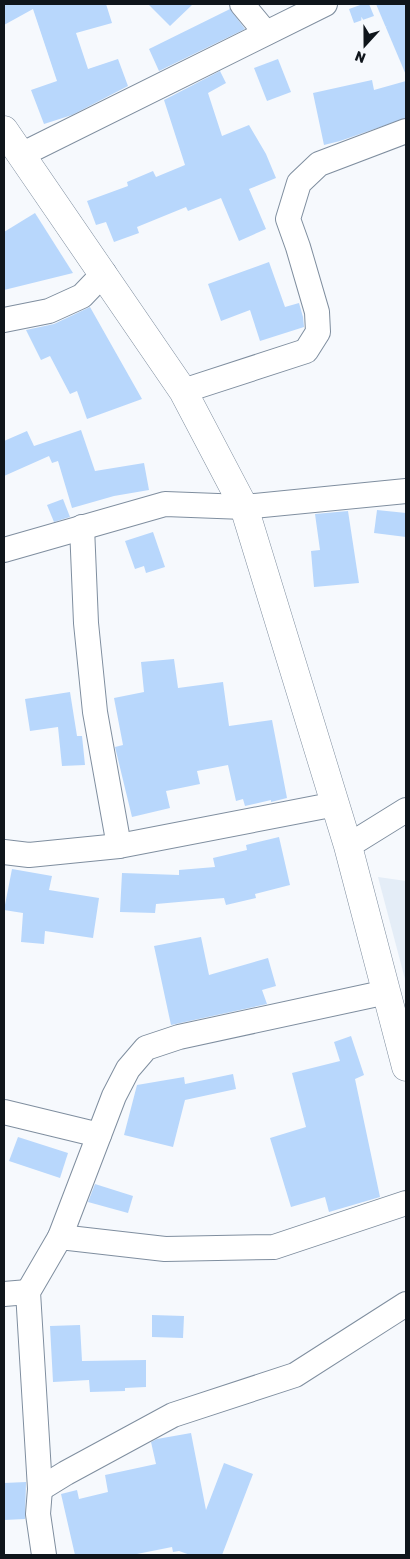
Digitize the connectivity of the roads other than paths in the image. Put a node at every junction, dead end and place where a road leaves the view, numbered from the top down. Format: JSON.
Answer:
{"nodes":[{"id":1,"x":242,"y":4,"type":"edge"},
{"id":2,"x":325,"y":4,"type":"edge"},
{"id":3,"x":266,"y":33,"type":"junction"},
{"id":4,"x":4,"y":130,"type":"edge"},
{"id":5,"x":406,"y":131,"type":"edge"},
{"id":6,"x":21,"y":155,"type":"junction"},
{"id":7,"x":104,"y":273,"type":"junction"},
{"id":8,"x":4,"y":320,"type":"edge"},
{"id":9,"x":183,"y":391,"type":"junction"},
{"id":10,"x":406,"y":491,"type":"edge"},
{"id":11,"x":244,"y":507,"type":"junction"},
{"id":12,"x":82,"y":528,"type":"junction"},
{"id":13,"x":4,"y":550,"type":"edge"},
{"id":14,"x":336,"y":804,"type":"junction"},
{"id":15,"x":406,"y":810,"type":"edge"},
{"id":16,"x":119,"y":846,"type":"junction"},
{"id":17,"x":348,"y":846,"type":"junction"},
{"id":18,"x":4,"y":852,"type":"edge"},
{"id":19,"x":387,"y":992,"type":"junction"},
{"id":20,"x":406,"y":1067,"type":"edge"},
{"id":21,"x":4,"y":1112,"type":"edge"},
{"id":22,"x":99,"y":1135,"type":"junction"},
{"id":23,"x":406,"y":1203,"type":"edge"},
{"id":24,"x":60,"y":1237,"type":"junction"},
{"id":25,"x":28,"y":1292,"type":"junction"},
{"id":26,"x":4,"y":1294,"type":"edge"},
{"id":27,"x":406,"y":1304,"type":"edge"},
{"id":28,"x":40,"y":1490,"type":"junction"},
{"id":29,"x":44,"y":1555,"type":"edge"}],
"edges":[{"from":1,"to":3,"type":"street"},
{"from":2,"to":3,"type":"street"},
{"from":3,"to":6,"type":"street"},
{"from":4,"to":6,"type":"street"},
{"from":5,"to":9,"type":"street"},
{"from":6,"to":7,"type":"street"},
{"from":7,"to":8,"type":"street"},
{"from":7,"to":9,"type":"street"},
{"from":9,"to":11,"type":"street"},
{"from":10,"to":11,"type":"street"},
{"from":11,"to":12,"type":"street"},
{"from":11,"to":14,"type":"street"},
{"from":12,"to":13,"type":"street"},
{"from":12,"to":16,"type":"street"},
{"from":14,"to":16,"type":"street"},
{"from":14,"to":17,"type":"street"},
{"from":15,"to":17,"type":"street"},
{"from":16,"to":18,"type":"street"},
{"from":17,"to":19,"type":"street"},
{"from":19,"to":20,"type":"street"},
{"from":19,"to":22,"type":"street"},
{"from":21,"to":22,"type":"street"},
{"from":22,"to":24,"type":"street"},
{"from":23,"to":24,"type":"street"},
{"from":24,"to":25,"type":"street"},
{"from":25,"to":26,"type":"street"},
{"from":25,"to":28,"type":"street"},
{"from":27,"to":28,"type":"street"},
{"from":28,"to":29,"type":"street"}]}
